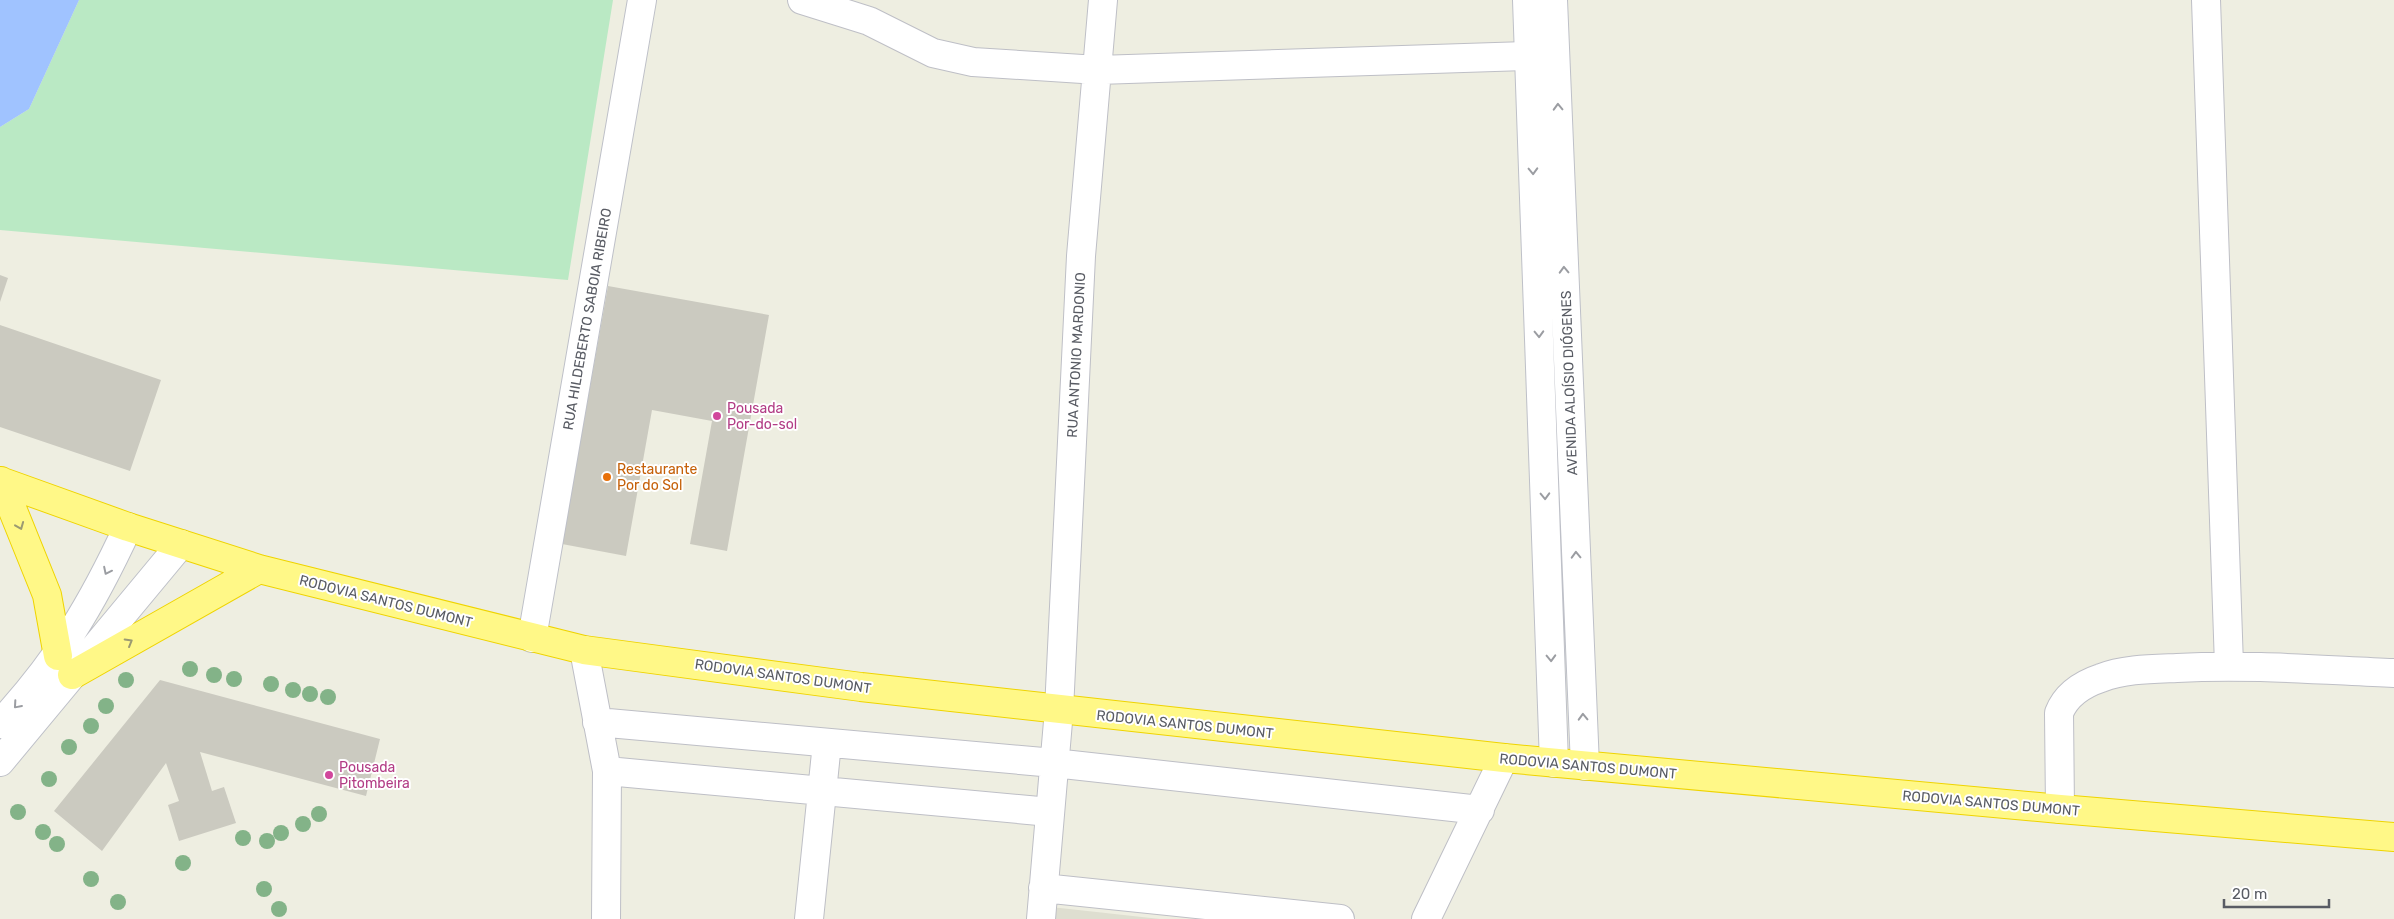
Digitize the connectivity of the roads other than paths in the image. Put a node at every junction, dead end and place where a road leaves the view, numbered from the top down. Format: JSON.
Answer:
{"nodes":[{"id":1,"x":642,"y":0,"type":"edge"},
{"id":2,"x":802,"y":0,"type":"edge"},
{"id":3,"x":1103,"y":0,"type":"edge"},
{"id":4,"x":1526,"y":0,"type":"edge"},
{"id":5,"x":1553,"y":0,"type":"edge"},
{"id":6,"x":2206,"y":0,"type":"edge"},
{"id":7,"x":1542,"y":56,"type":"junction"},
{"id":8,"x":1098,"y":70,"type":"junction"},
{"id":9,"x":0,"y":481,"type":"edge"},
{"id":10,"x":128,"y":527,"type":"junction"},
{"id":11,"x":180,"y":544,"type":"junction"},
{"id":12,"x":259,"y":569,"type":"junction"},
{"id":13,"x":532,"y":638,"type":"junction"},
{"id":14,"x":584,"y":650,"type":"junction"},
{"id":15,"x":2229,"y":665,"type":"junction"},
{"id":16,"x":65,"y":666,"type":"junction"},
{"id":17,"x":2394,"y":673,"type":"edge"},
{"id":18,"x":1059,"y":710,"type":"junction"},
{"id":19,"x":597,"y":722,"type":"junction"},
{"id":20,"x":0,"y":724,"type":"edge"},
{"id":21,"x":827,"y":742,"type":"junction"},
{"id":22,"x":1504,"y":758,"type":"junction"},
{"id":23,"x":0,"y":762,"type":"edge"},
{"id":24,"x":1054,"y":763,"type":"junction"},
{"id":25,"x":1554,"y":763,"type":"junction"},
{"id":26,"x":1585,"y":766,"type":"junction"},
{"id":27,"x":606,"y":772,"type":"junction"},
{"id":28,"x":822,"y":791,"type":"junction"},
{"id":29,"x":2060,"y":809,"type":"junction"},
{"id":30,"x":1480,"y":810,"type":"junction"},
{"id":31,"x":1050,"y":812,"type":"junction"},
{"id":32,"x":2394,"y":837,"type":"edge"},
{"id":33,"x":1043,"y":888,"type":"junction"},
{"id":34,"x":606,"y":919,"type":"edge"},
{"id":35,"x":809,"y":919,"type":"edge"},
{"id":36,"x":1041,"y":919,"type":"edge"},
{"id":37,"x":1340,"y":919,"type":"edge"},
{"id":38,"x":1426,"y":919,"type":"edge"}],
"edges":[{"from":1,"to":13,"type":"street","name":"RUA HILDEBERTO SABOIA RIBEIRO"},
{"from":2,"to":8,"type":"street"},
{"from":3,"to":8,"type":"street","name":"RUA ANTONIO MARDONIO"},
{"from":4,"to":7,"type":"street","name":"AVENIDA ALOÍSIO DIÓGENES"},
{"from":5,"to":7,"type":"street","name":"AVENIDA ALOÍSIO DIÓGENES"},
{"from":6,"to":15,"type":"street"},
{"from":7,"to":8,"type":"street"},
{"from":7,"to":25,"type":"street","name":"AVENIDA ALOÍSIO DIÓGENES","one_way":true},
{"from":26,"to":7,"type":"street","name":"AVENIDA ALOÍSIO DIÓGENES","one_way":true},
{"from":8,"to":18,"type":"street","name":"RUA ANTONIO MARDONIO"},
{"from":9,"to":10,"type":"highway","name":"RODOVIA SANTOS DUMONT"},
{"from":9,"to":16,"type":"highway","one_way":true},
{"from":10,"to":11,"type":"highway","name":"RODOVIA SANTOS DUMONT"},
{"from":10,"to":16,"type":"street","one_way":true},
{"from":11,"to":12,"type":"highway","name":"RODOVIA SANTOS DUMONT"},
{"from":11,"to":16,"type":"street"},
{"from":12,"to":13,"type":"highway","name":"RODOVIA SANTOS DUMONT"},
{"from":16,"to":12,"type":"highway","one_way":true},
{"from":13,"to":14,"type":"highway","name":"RODOVIA SANTOS DUMONT"},
{"from":14,"to":18,"type":"highway","name":"RODOVIA SANTOS DUMONT"},
{"from":14,"to":19,"type":"street"},
{"from":15,"to":17,"type":"street"},
{"from":15,"to":29,"type":"street"},
{"from":16,"to":20,"type":"street","one_way":true},
{"from":16,"to":23,"type":"street"},
{"from":18,"to":22,"type":"highway","name":"RODOVIA SANTOS DUMONT"},
{"from":18,"to":24,"type":"street","name":"RUA ANTONIO MARDONIO"},
{"from":19,"to":21,"type":"street"},
{"from":19,"to":27,"type":"street"},
{"from":21,"to":24,"type":"street"},
{"from":21,"to":28,"type":"street"},
{"from":22,"to":25,"type":"highway","name":"RODOVIA SANTOS DUMONT"},
{"from":22,"to":30,"type":"street"},
{"from":24,"to":30,"type":"street"},
{"from":24,"to":31,"type":"street","name":"RUA ANTONIO MARDONIO"},
{"from":25,"to":26,"type":"highway","name":"RODOVIA SANTOS DUMONT"},
{"from":26,"to":29,"type":"highway","name":"RODOVIA SANTOS DUMONT"},
{"from":27,"to":28,"type":"street"},
{"from":27,"to":34,"type":"street"},
{"from":28,"to":31,"type":"street"},
{"from":28,"to":35,"type":"street"},
{"from":29,"to":32,"type":"highway","name":"RODOVIA SANTOS DUMONT"},
{"from":30,"to":38,"type":"street"},
{"from":31,"to":33,"type":"street","name":"RUA ANTONIO MARDONIO"},
{"from":33,"to":36,"type":"street","name":"RUA ANTONIO MARDONIO"},
{"from":33,"to":37,"type":"street"}]}
